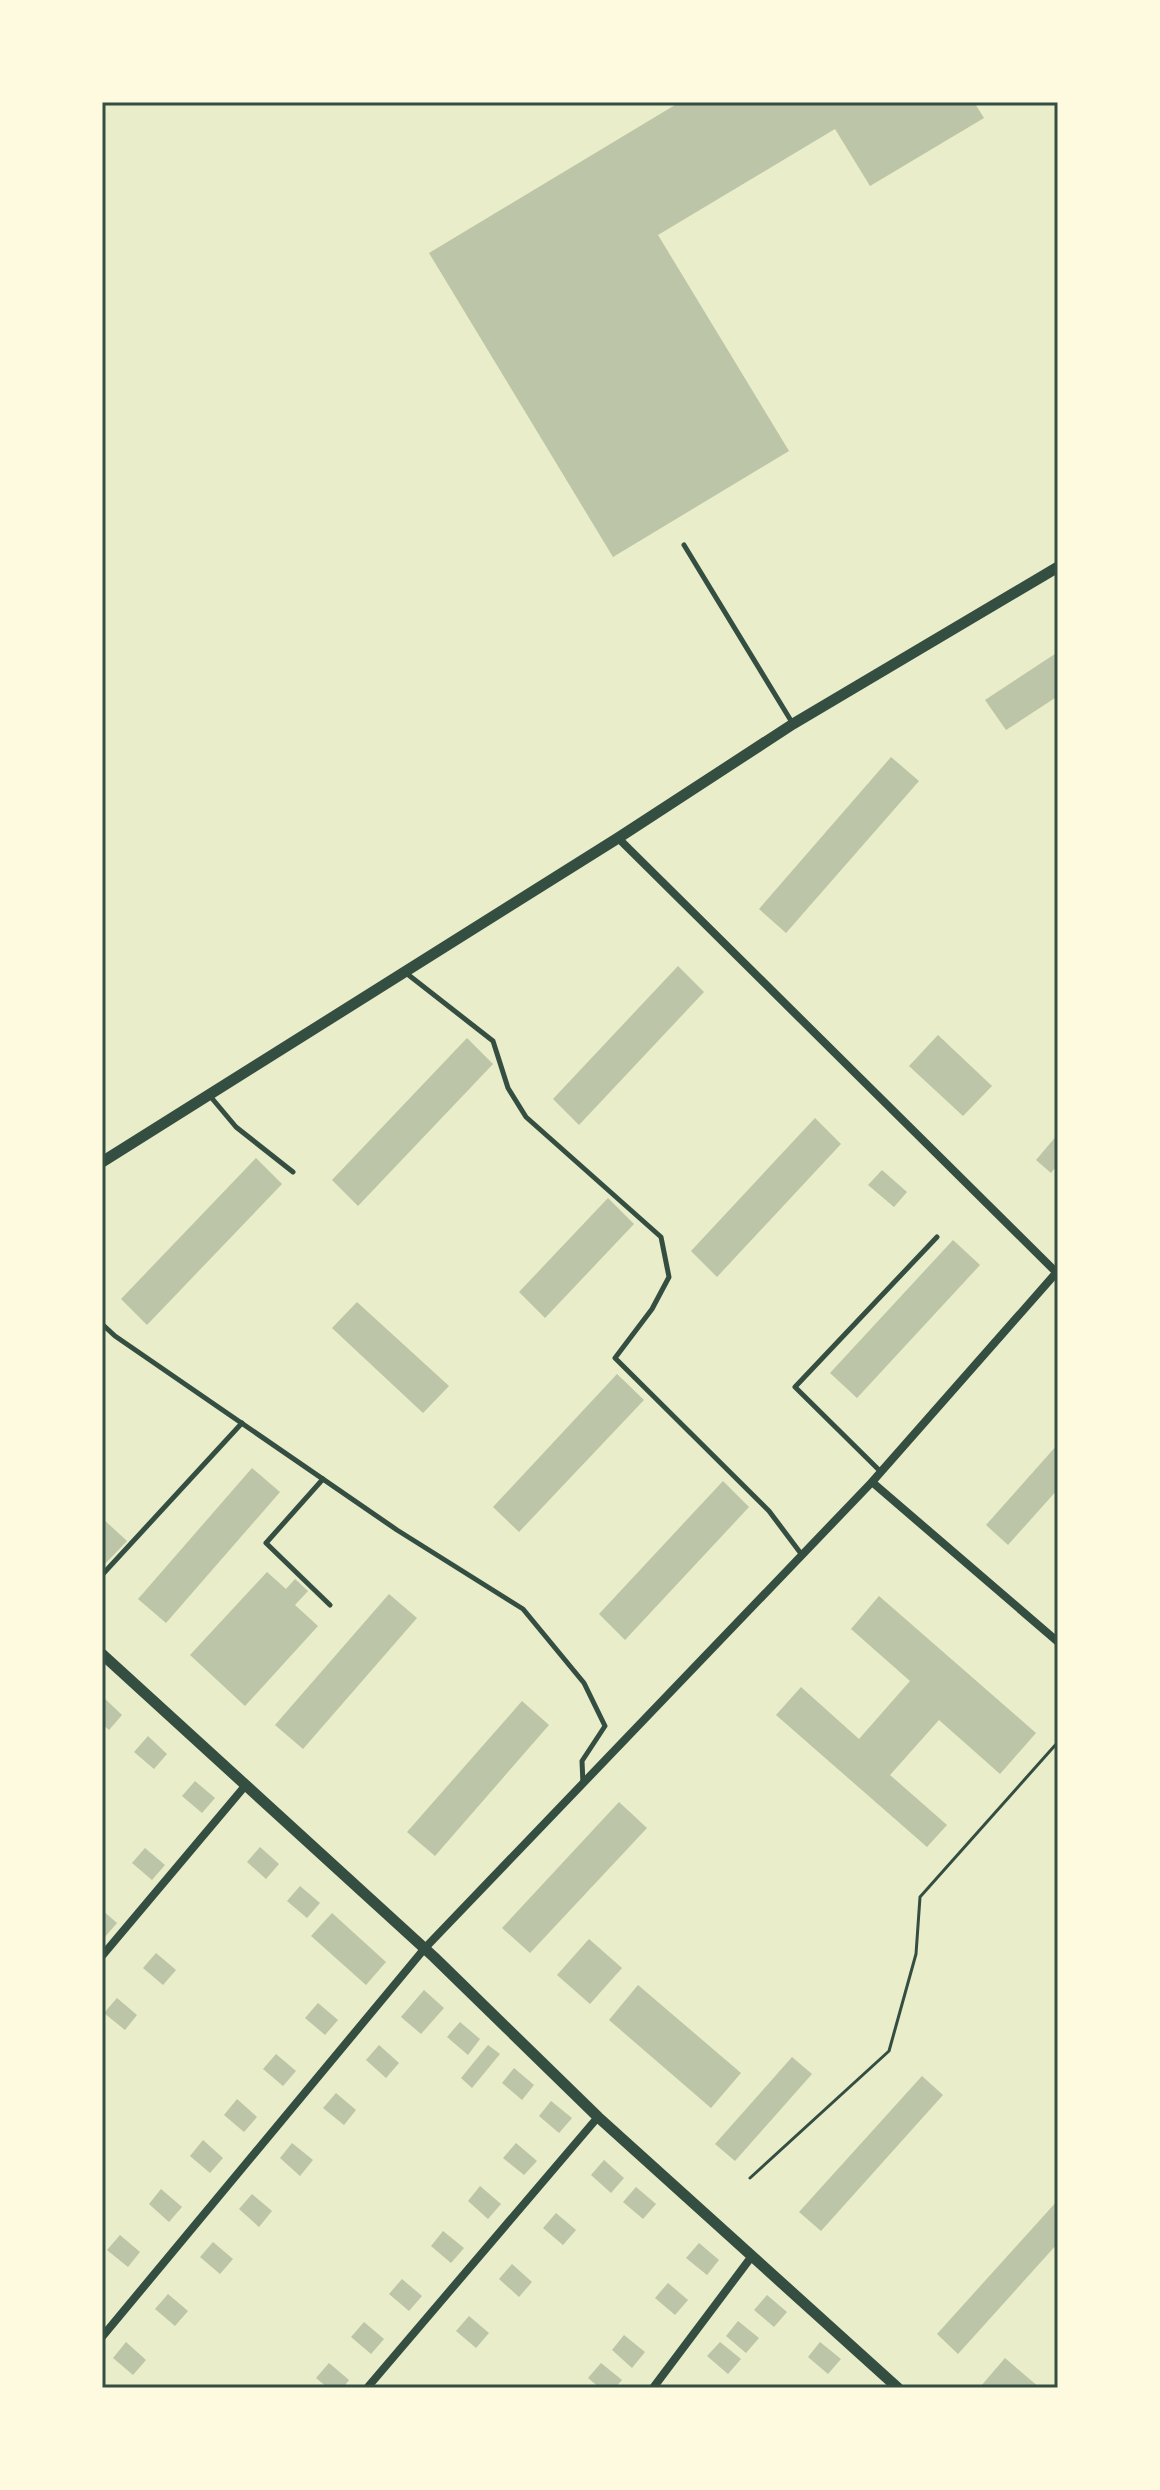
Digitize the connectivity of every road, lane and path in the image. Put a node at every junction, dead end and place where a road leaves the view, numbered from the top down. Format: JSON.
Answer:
{"nodes":[{"id":1,"x":684,"y":545,"type":"dead end"},
{"id":2,"x":1058,"y":567,"type":"edge"},
{"id":3,"x":793,"y":724,"type":"junction"},
{"id":4,"x":618,"y":838,"type":"junction"},
{"id":5,"x":405,"y":972,"type":"junction"},
{"id":6,"x":209,"y":1095,"type":"junction"},
{"id":7,"x":102,"y":1162,"type":"edge"},
{"id":8,"x":293,"y":1172,"type":"dead end"},
{"id":9,"x":937,"y":1237,"type":"dead end"},
{"id":10,"x":1057,"y":1273,"type":"edge"},
{"id":11,"x":102,"y":1324,"type":"edge"},
{"id":12,"x":242,"y":1423,"type":"junction"},
{"id":13,"x":881,"y":1472,"type":"junction"},
{"id":14,"x":323,"y":1479,"type":"junction"},
{"id":15,"x":872,"y":1482,"type":"junction"},
{"id":16,"x":802,"y":1555,"type":"junction"},
{"id":17,"x":102,"y":1575,"type":"edge"},
{"id":18,"x":330,"y":1605,"type":"dead end"},
{"id":19,"x":1058,"y":1642,"type":"edge"},
{"id":20,"x":102,"y":1654,"type":"edge"},
{"id":21,"x":1058,"y":1742,"type":"edge"},
{"id":22,"x":583,"y":1784,"type":"junction"},
{"id":23,"x":245,"y":1786,"type":"junction"},
{"id":24,"x":425,"y":1948,"type":"junction"},
{"id":25,"x":102,"y":1956,"type":"edge"},
{"id":26,"x":598,"y":2117,"type":"junction"},
{"id":27,"x":750,"y":2178,"type":"dead end"},
{"id":28,"x":752,"y":2256,"type":"junction"},
{"id":29,"x":102,"y":2337,"type":"edge"},
{"id":30,"x":367,"y":2388,"type":"edge"},
{"id":31,"x":653,"y":2388,"type":"edge"},
{"id":32,"x":898,"y":2388,"type":"edge"}],
"edges":[{"from":1,"to":3,"type":"lane"},
{"from":2,"to":3,"type":"street"},
{"from":3,"to":4,"type":"street"},
{"from":4,"to":5,"type":"street"},
{"from":4,"to":10,"type":"street"},
{"from":5,"to":6,"type":"street"},
{"from":5,"to":16,"type":"lane"},
{"from":6,"to":7,"type":"street"},
{"from":6,"to":8,"type":"lane"},
{"from":9,"to":13,"type":"lane"},
{"from":10,"to":13,"type":"street"},
{"from":11,"to":12,"type":"lane"},
{"from":12,"to":14,"type":"lane"},
{"from":12,"to":17,"type":"lane"},
{"from":13,"to":15,"type":"street"},
{"from":14,"to":18,"type":"lane"},
{"from":14,"to":22,"type":"lane"},
{"from":15,"to":16,"type":"street"},
{"from":15,"to":19,"type":"street"},
{"from":16,"to":22,"type":"street"},
{"from":20,"to":23,"type":"street"},
{"from":21,"to":27,"type":"path"},
{"from":22,"to":24,"type":"street"},
{"from":23,"to":24,"type":"street"},
{"from":23,"to":25,"type":"street"},
{"from":24,"to":26,"type":"street"},
{"from":24,"to":29,"type":"street"},
{"from":26,"to":28,"type":"street"},
{"from":26,"to":30,"type":"street"},
{"from":28,"to":31,"type":"street"},
{"from":28,"to":32,"type":"street"}]}
